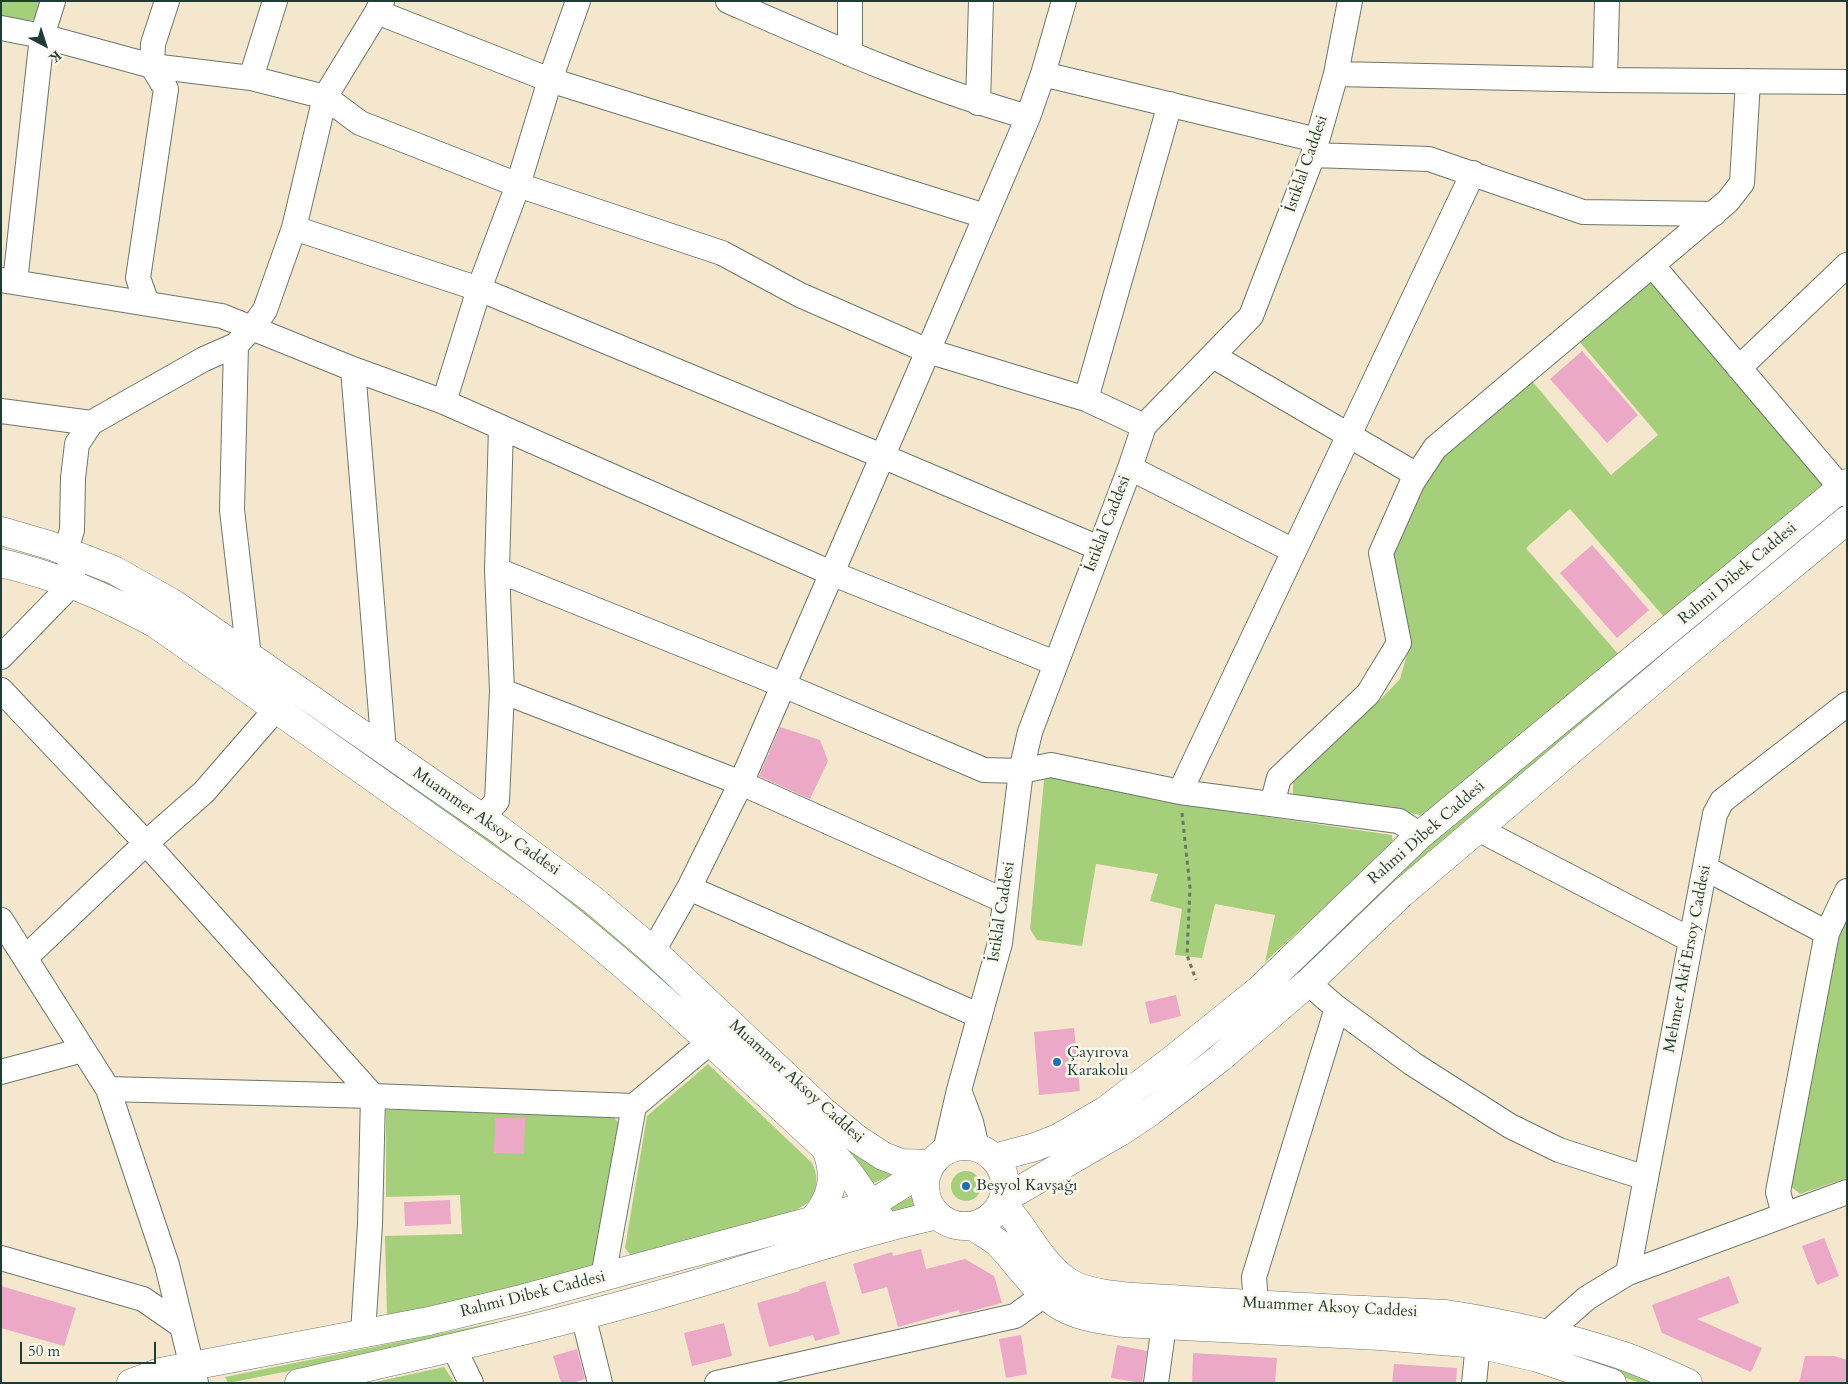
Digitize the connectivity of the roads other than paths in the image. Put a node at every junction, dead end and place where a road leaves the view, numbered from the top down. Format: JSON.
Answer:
{"nodes":[{"id":1,"x":53,"y":1,"type":"edge"},
{"id":2,"x":168,"y":1,"type":"edge"},
{"id":3,"x":275,"y":1,"type":"edge"},
{"id":4,"x":578,"y":1,"type":"edge"},
{"id":5,"x":728,"y":1,"type":"edge"},
{"id":6,"x":850,"y":1,"type":"edge"},
{"id":7,"x":981,"y":1,"type":"edge"},
{"id":8,"x":1064,"y":1,"type":"edge"},
{"id":9,"x":1350,"y":1,"type":"edge"},
{"id":10,"x":1607,"y":1,"type":"edge"},
{"id":11,"x":380,"y":7,"type":"edge"},
{"id":12,"x":1,"y":28,"type":"edge"},
{"id":13,"x":42,"y":36,"type":"junction"},
{"id":14,"x":850,"y":54,"type":"junction"},
{"id":15,"x":152,"y":66,"type":"junction"},
{"id":16,"x":1043,"y":74,"type":"junction"},
{"id":17,"x":1336,"y":74,"type":"junction"},
{"id":18,"x":250,"y":78,"type":"junction"},
{"id":19,"x":550,"y":80,"type":"junction"},
{"id":20,"x":1605,"y":80,"type":"junction"},
{"id":21,"x":1748,"y":81,"type":"junction"},
{"id":22,"x":1847,"y":82,"type":"edge"},
{"id":23,"x":325,"y":97,"type":"junction"},
{"id":24,"x":978,"y":104,"type":"junction"},
{"id":25,"x":1170,"y":104,"type":"junction"},
{"id":26,"x":1028,"y":118,"type":"junction"},
{"id":27,"x":1315,"y":148,"type":"junction"},
{"id":28,"x":1473,"y":173,"type":"junction"},
{"id":29,"x":518,"y":185,"type":"junction"},
{"id":30,"x":1714,"y":214,"type":"junction"},
{"id":31,"x":985,"y":216,"type":"junction"},
{"id":32,"x":294,"y":228,"type":"junction"},
{"id":33,"x":1847,"y":265,"type":"edge"},
{"id":34,"x":1653,"y":266,"type":"junction"},
{"id":35,"x":8,"y":281,"type":"edge"},
{"id":36,"x":478,"y":289,"type":"junction"},
{"id":37,"x":147,"y":303,"type":"junction"},
{"id":38,"x":253,"y":327,"type":"junction"},
{"id":39,"x":236,"y":345,"type":"junction"},
{"id":40,"x":928,"y":351,"type":"junction"},
{"id":41,"x":1213,"y":356,"type":"junction"},
{"id":42,"x":1739,"y":368,"type":"junction"},
{"id":43,"x":353,"y":369,"type":"junction"},
{"id":44,"x":1086,"y":398,"type":"junction"},
{"id":45,"x":444,"y":402,"type":"junction"},
{"id":46,"x":1,"y":410,"type":"edge"},
{"id":47,"x":91,"y":423,"type":"junction"},
{"id":48,"x":1144,"y":426,"type":"junction"},
{"id":49,"x":501,"y":427,"type":"junction"},
{"id":50,"x":1349,"y":435,"type":"junction"},
{"id":51,"x":882,"y":456,"type":"junction"},
{"id":52,"x":1130,"y":468,"type":"junction"},
{"id":53,"x":1417,"y":475,"type":"junction"},
{"id":54,"x":1845,"y":488,"type":"edge"},
{"id":55,"x":1847,"y":520,"type":"edge"},
{"id":56,"x":1,"y":531,"type":"edge"},
{"id":57,"x":1099,"y":548,"type":"junction"},
{"id":58,"x":66,"y":551,"type":"junction"},
{"id":59,"x":1294,"y":551,"type":"junction"},
{"id":60,"x":1,"y":563,"type":"edge"},
{"id":61,"x":498,"y":570,"type":"junction"},
{"id":62,"x":831,"y":573,"type":"junction"},
{"id":63,"x":72,"y":584,"type":"junction"},
{"id":64,"x":1,"y":657,"type":"edge"},
{"id":65,"x":249,"y":657,"type":"junction"},
{"id":66,"x":1055,"y":664,"type":"junction"},
{"id":67,"x":783,"y":685,"type":"junction"},
{"id":68,"x":1,"y":690,"type":"edge"},
{"id":69,"x":502,"y":691,"type":"junction"},
{"id":70,"x":1847,"y":704,"type":"edge"},
{"id":71,"x":276,"y":709,"type":"junction"},
{"id":72,"x":384,"y":751,"type":"junction"},
{"id":73,"x":1021,"y":771,"type":"junction"},
{"id":74,"x":741,"y":783,"type":"junction"},
{"id":75,"x":1180,"y":792,"type":"junction"},
{"id":76,"x":1272,"y":804,"type":"junction"},
{"id":77,"x":482,"y":818,"type":"junction"},
{"id":78,"x":1478,"y":830,"type":"junction"},
{"id":79,"x":1420,"y":835,"type":"junction"},
{"id":80,"x":146,"y":843,"type":"junction"},
{"id":81,"x":1705,"y":868,"type":"junction"},
{"id":82,"x":689,"y":888,"type":"junction"},
{"id":83,"x":1847,"y":891,"type":"edge"},
{"id":84,"x":1005,"y":900,"type":"junction"},
{"id":85,"x":1,"y":920,"type":"edge"},
{"id":86,"x":1827,"y":933,"type":"junction"},
{"id":87,"x":1691,"y":940,"type":"junction"},
{"id":88,"x":653,"y":951,"type":"junction"},
{"id":89,"x":25,"y":958,"type":"junction"},
{"id":90,"x":1308,"y":983,"type":"junction"},
{"id":91,"x":1337,"y":1008,"type":"junction"},
{"id":92,"x":980,"y":1016,"type":"junction"},
{"id":93,"x":710,"y":1042,"type":"junction"},
{"id":94,"x":83,"y":1050,"type":"junction"},
{"id":95,"x":1,"y":1072,"type":"edge"},
{"id":96,"x":108,"y":1089,"type":"junction"},
{"id":97,"x":959,"y":1090,"type":"junction"},
{"id":98,"x":373,"y":1096,"type":"junction"},
{"id":99,"x":634,"y":1106,"type":"junction"},
{"id":100,"x":826,"y":1149,"type":"junction"},
{"id":101,"x":986,"y":1153,"type":"junction"},
{"id":102,"x":934,"y":1164,"type":"junction"},
{"id":103,"x":1646,"y":1178,"type":"junction"},
{"id":104,"x":1847,"y":1192,"type":"edge"},
{"id":105,"x":1003,"y":1201,"type":"junction"},
{"id":106,"x":870,"y":1205,"type":"junction"},
{"id":107,"x":1784,"y":1214,"type":"junction"},
{"id":108,"x":937,"y":1215,"type":"junction"},
{"id":109,"x":813,"y":1220,"type":"junction"},
{"id":110,"x":973,"y":1226,"type":"junction"},
{"id":111,"x":887,"y":1227,"type":"junction"},
{"id":112,"x":1,"y":1258,"type":"edge"},
{"id":113,"x":1628,"y":1273,"type":"junction"},
{"id":114,"x":603,"y":1277,"type":"junction"},
{"id":115,"x":1044,"y":1295,"type":"junction"},
{"id":116,"x":1256,"y":1304,"type":"junction"},
{"id":117,"x":583,"y":1315,"type":"junction"},
{"id":118,"x":1164,"y":1325,"type":"junction"},
{"id":119,"x":182,"y":1326,"type":"junction"},
{"id":120,"x":362,"y":1333,"type":"junction"},
{"id":121,"x":1546,"y":1334,"type":"junction"},
{"id":122,"x":1478,"y":1344,"type":"junction"},
{"id":123,"x":454,"y":1348,"type":"junction"},
{"id":124,"x":194,"y":1374,"type":"edge"},
{"id":125,"x":131,"y":1383,"type":"edge"},
{"id":126,"x":299,"y":1383,"type":"edge"},
{"id":127,"x":471,"y":1383,"type":"edge"},
{"id":128,"x":600,"y":1383,"type":"edge"},
{"id":129,"x":717,"y":1383,"type":"edge"},
{"id":130,"x":1156,"y":1383,"type":"edge"},
{"id":131,"x":1474,"y":1383,"type":"edge"},
{"id":132,"x":1612,"y":1383,"type":"edge"},
{"id":133,"x":1688,"y":1383,"type":"edge"}],
"edges":[{"from":1,"to":13,"type":"street"},
{"from":2,"to":15,"type":"street"},
{"from":3,"to":18,"type":"street"},
{"from":4,"to":19,"type":"street"},
{"from":5,"to":14,"type":"street"},
{"from":6,"to":14,"type":"street"},
{"from":7,"to":24,"type":"street"},
{"from":8,"to":16,"type":"street"},
{"from":9,"to":17,"type":"street","name":"İstiklal Caddesi"},
{"from":10,"to":20,"type":"street"},
{"from":11,"to":19,"type":"street"},
{"from":11,"to":23,"type":"street"},
{"from":12,"to":13,"type":"street"},
{"from":13,"to":15,"type":"street"},
{"from":13,"to":35,"type":"street"},
{"from":14,"to":24,"type":"street"},
{"from":15,"to":18,"type":"street"},
{"from":15,"to":37,"type":"street"},
{"from":16,"to":25,"type":"street"},
{"from":16,"to":26,"type":"street"},
{"from":17,"to":20,"type":"street"},
{"from":17,"to":27,"type":"street","name":"İstiklal Caddesi"},
{"from":18,"to":23,"type":"street"},
{"from":19,"to":29,"type":"street"},
{"from":19,"to":31,"type":"street"},
{"from":20,"to":21,"type":"street"},
{"from":21,"to":22,"type":"street"},
{"from":21,"to":30,"type":"street"},
{"from":23,"to":29,"type":"street"},
{"from":23,"to":32,"type":"street"},
{"from":24,"to":26,"type":"street"},
{"from":25,"to":27,"type":"street"},
{"from":25,"to":44,"type":"street"},
{"from":26,"to":31,"type":"street"},
{"from":27,"to":28,"type":"street"},
{"from":27,"to":41,"type":"street","name":"İstiklal Caddesi"},
{"from":28,"to":30,"type":"street"},
{"from":28,"to":50,"type":"street"},
{"from":29,"to":36,"type":"street"},
{"from":29,"to":40,"type":"street"},
{"from":30,"to":34,"type":"street"},
{"from":31,"to":40,"type":"street"},
{"from":32,"to":36,"type":"street"},
{"from":32,"to":38,"type":"street"},
{"from":33,"to":42,"type":"street"},
{"from":34,"to":42,"type":"street"},
{"from":34,"to":53,"type":"street"},
{"from":35,"to":37,"type":"street"},
{"from":36,"to":45,"type":"street"},
{"from":36,"to":51,"type":"street"},
{"from":37,"to":38,"type":"street"},
{"from":38,"to":39,"type":"street"},
{"from":38,"to":43,"type":"street"},
{"from":39,"to":47,"type":"street"},
{"from":39,"to":65,"type":"street"},
{"from":40,"to":44,"type":"street"},
{"from":40,"to":51,"type":"street"},
{"from":41,"to":48,"type":"street","name":"İstiklal Caddesi"},
{"from":41,"to":50,"type":"street"},
{"from":42,"to":54,"type":"street"},
{"from":43,"to":45,"type":"street"},
{"from":43,"to":72,"type":"street"},
{"from":44,"to":48,"type":"street"},
{"from":45,"to":49,"type":"street"},
{"from":46,"to":47,"type":"street"},
{"from":47,"to":58,"type":"street"},
{"from":48,"to":52,"type":"street","name":"İstiklal Caddesi"},
{"from":49,"to":61,"type":"street"},
{"from":49,"to":62,"type":"street"},
{"from":50,"to":53,"type":"street"},
{"from":50,"to":59,"type":"street"},
{"from":51,"to":57,"type":"street"},
{"from":51,"to":62,"type":"street"},
{"from":52,"to":57,"type":"street","name":"İstiklal Caddesi"},
{"from":52,"to":59,"type":"street"},
{"from":53,"to":76,"type":"street"},
{"from":54,"to":79,"type":"main road","name":"Rahmi Dibek Caddesi"},
{"from":55,"to":78,"type":"main road","name":"Rahmi Dibek Caddesi"},
{"from":56,"to":58,"type":"main road","name":"Muammer Aksoy Caddesi"},
{"from":57,"to":66,"type":"street","name":"İstiklal Caddesi"},
{"from":58,"to":63,"type":"street"},
{"from":58,"to":65,"type":"main road","name":"Muammer Aksoy Caddesi"},
{"from":59,"to":75,"type":"street"},
{"from":60,"to":63,"type":"main road"},
{"from":61,"to":67,"type":"street"},
{"from":61,"to":69,"type":"street"},
{"from":62,"to":66,"type":"street"},
{"from":62,"to":67,"type":"street"},
{"from":63,"to":64,"type":"street"},
{"from":63,"to":71,"type":"main road"},
{"from":65,"to":72,"type":"main road","name":"Muammer Aksoy Caddesi"},
{"from":66,"to":73,"type":"street","name":"İstiklal Caddesi"},
{"from":67,"to":73,"type":"street"},
{"from":67,"to":74,"type":"street"},
{"from":68,"to":80,"type":"street"},
{"from":69,"to":74,"type":"street"},
{"from":69,"to":77,"type":"street"},
{"from":70,"to":81,"type":"street","name":"Mehmet Akif Ersoy Caddesi"},
{"from":71,"to":80,"type":"street"},
{"from":71,"to":93,"type":"main road"},
{"from":72,"to":77,"type":"main road","name":"Muammer Aksoy Caddesi"},
{"from":73,"to":75,"type":"street"},
{"from":73,"to":84,"type":"street","name":"İstiklal Caddesi"},
{"from":74,"to":82,"type":"street"},
{"from":74,"to":84,"type":"street"},
{"from":75,"to":76,"type":"street"},
{"from":76,"to":79,"type":"street"},
{"from":77,"to":88,"type":"main road","name":"Muammer Aksoy Caddesi"},
{"from":78,"to":87,"type":"street"},
{"from":78,"to":90,"type":"main road","name":"Rahmi Dibek Caddesi"},
{"from":79,"to":101,"type":"main road","name":"Rahmi Dibek Caddesi"},
{"from":80,"to":89,"type":"street"},
{"from":80,"to":98,"type":"street"},
{"from":81,"to":86,"type":"street"},
{"from":81,"to":87,"type":"street","name":"Mehmet Akif Ersoy Caddesi"},
{"from":82,"to":88,"type":"street"},
{"from":82,"to":92,"type":"street"},
{"from":83,"to":86,"type":"street"},
{"from":84,"to":92,"type":"street","name":"İstiklal Caddesi"},
{"from":85,"to":89,"type":"street"},
{"from":86,"to":107,"type":"street"},
{"from":87,"to":103,"type":"street","name":"Mehmet Akif Ersoy Caddesi"},
{"from":88,"to":102,"type":"main road","name":"Muammer Aksoy Caddesi"},
{"from":89,"to":94,"type":"street"},
{"from":90,"to":91,"type":"street"},
{"from":90,"to":105,"type":"main road","name":"Rahmi Dibek Caddesi"},
{"from":91,"to":103,"type":"street"},
{"from":91,"to":116,"type":"street"},
{"from":92,"to":97,"type":"street","name":"İstiklal Caddesi"},
{"from":93,"to":99,"type":"street"},
{"from":93,"to":100,"type":"main road"},
{"from":94,"to":95,"type":"street"},
{"from":94,"to":96,"type":"street"},
{"from":96,"to":98,"type":"street"},
{"from":96,"to":119,"type":"street"},
{"from":97,"to":101,"type":"street"},
{"from":97,"to":102,"type":"street","name":"İstiklal Caddesi"},
{"from":98,"to":99,"type":"street"},
{"from":98,"to":120,"type":"street"},
{"from":99,"to":114,"type":"street"},
{"from":100,"to":106,"type":"main road"},
{"from":100,"to":109,"type":"main road"},
{"from":101,"to":102,"type":"main road","name":"Rahmi Dibek Caddesi"},
{"from":101,"to":105,"type":"main road"},
{"from":102,"to":106,"type":"main road","name":"Rahmi Dibek Caddesi"},
{"from":102,"to":108,"type":"main road"},
{"from":103,"to":113,"type":"street","name":"Mehmet Akif Ersoy Caddesi"},
{"from":104,"to":107,"type":"street"},
{"from":105,"to":110,"type":"main road","name":"Rahmi Dibek Caddesi"},
{"from":105,"to":116,"type":"main road","name":"Muammer Aksoy Caddesi"},
{"from":106,"to":109,"type":"main road","name":"Rahmi Dibek Caddesi"},
{"from":106,"to":111,"type":"main road"},
{"from":107,"to":113,"type":"street"},
{"from":108,"to":110,"type":"main road"},
{"from":108,"to":111,"type":"main road","name":"Rahmi Dibek Caddesi"},
{"from":109,"to":114,"type":"main road","name":"Rahmi Dibek Caddesi"},
{"from":110,"to":115,"type":"main road"},
{"from":111,"to":117,"type":"main road","name":"Rahmi Dibek Caddesi"},
{"from":112,"to":119,"type":"street"},
{"from":113,"to":121,"type":"street"},
{"from":114,"to":120,"type":"main road","name":"Rahmi Dibek Caddesi"},
{"from":115,"to":118,"type":"main road"},
{"from":115,"to":129,"type":"street"},
{"from":116,"to":121,"type":"main road","name":"Muammer Aksoy Caddesi"},
{"from":117,"to":123,"type":"main road","name":"Rahmi Dibek Caddesi"},
{"from":117,"to":128,"type":"street"},
{"from":118,"to":122,"type":"main road"},
{"from":118,"to":130,"type":"street"},
{"from":119,"to":124,"type":"street"},
{"from":120,"to":124,"type":"main road","name":"Rahmi Dibek Caddesi"},
{"from":121,"to":133,"type":"main road","name":"Muammer Aksoy Caddesi"},
{"from":122,"to":131,"type":"street"},
{"from":122,"to":132,"type":"main road"},
{"from":123,"to":126,"type":"main road","name":"Rahmi Dibek Caddesi"},
{"from":123,"to":127,"type":"street"},
{"from":124,"to":125,"type":"main road","name":"Rahmi Dibek Caddesi"}]}
